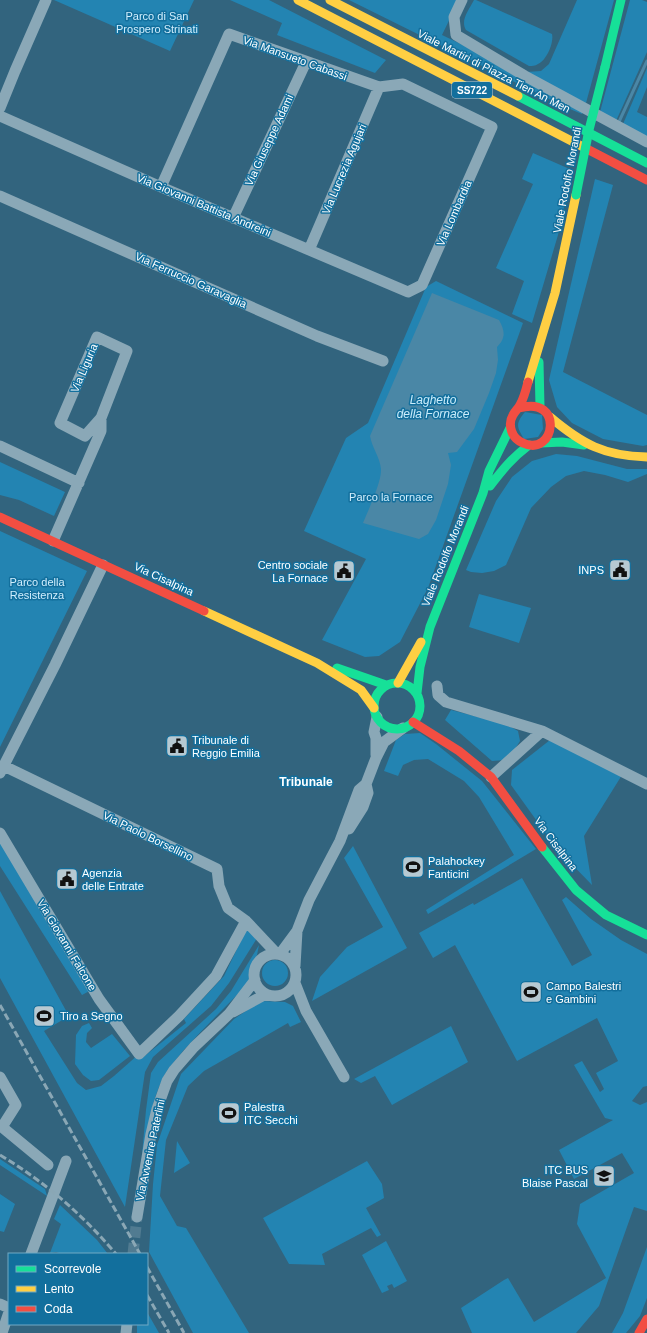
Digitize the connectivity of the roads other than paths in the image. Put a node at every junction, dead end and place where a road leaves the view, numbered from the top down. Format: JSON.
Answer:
{"nodes":[{"id":1,"x":46,"y":0,"type":"edge"},
{"id":2,"x":298,"y":0,"type":"edge"},
{"id":3,"x":330,"y":0,"type":"edge"},
{"id":4,"x":462,"y":0,"type":"edge"},
{"id":5,"x":621,"y":0,"type":"edge"},
{"id":6,"x":306,"y":62,"type":"junction"},
{"id":7,"x":379,"y":87,"type":"junction"},
{"id":8,"x":0,"y":108,"type":"edge"},
{"id":9,"x":0,"y":116,"type":"edge"},
{"id":10,"x":492,"y":127,"type":"joint"},
{"id":11,"x":647,"y":142,"type":"edge"},
{"id":12,"x":615,"y":146,"type":"junction"},
{"id":13,"x":647,"y":155,"type":"edge"},
{"id":14,"x":647,"y":163,"type":"edge"},
{"id":15,"x":647,"y":180,"type":"edge"},
{"id":16,"x":161,"y":187,"type":"junction"},
{"id":17,"x":0,"y":196,"type":"edge"},
{"id":18,"x":233,"y":218,"type":"junction"},
{"id":19,"x":308,"y":250,"type":"junction"},
{"id":20,"x":408,"y":292,"type":"joint"},
{"id":21,"x":540,"y":341,"type":"junction"},
{"id":22,"x":383,"y":361,"type":"dead end"},
{"id":23,"x":540,"y":407,"type":"junction"},
{"id":24,"x":519,"y":408,"type":"junction"},
{"id":25,"x":550,"y":417,"type":"junction"},
{"id":26,"x":101,"y":418,"type":"junction"},
{"id":27,"x":510,"y":428,"type":"junction"},
{"id":28,"x":541,"y":443,"type":"junction"},
{"id":29,"x":529,"y":445,"type":"junction"},
{"id":30,"x":586,"y":445,"type":"junction"},
{"id":31,"x":0,"y":446,"type":"edge"},
{"id":32,"x":647,"y":457,"type":"edge"},
{"id":33,"x":79,"y":483,"type":"junction"},
{"id":34,"x":483,"y":493,"type":"junction"},
{"id":35,"x":0,"y":517,"type":"edge"},
{"id":36,"x":53,"y":541,"type":"junction"},
{"id":37,"x":102,"y":565,"type":"junction"},
{"id":38,"x":430,"y":626,"type":"junction"},
{"id":39,"x":318,"y":663,"type":"junction"},
{"id":40,"x":398,"y":683,"type":"junction"},
{"id":41,"x":386,"y":685,"type":"junction"},
{"id":42,"x":437,"y":686,"type":"dead end"},
{"id":43,"x":417,"y":693,"type":"junction"},
{"id":44,"x":376,"y":712,"type":"junction"},
{"id":45,"x":414,"y":722,"type":"junction"},
{"id":46,"x":435,"y":725,"type":"dead end"},
{"id":47,"x":403,"y":728,"type":"junction"},
{"id":48,"x":542,"y":731,"type":"junction"},
{"id":49,"x":459,"y":751,"type":"junction"},
{"id":50,"x":376,"y":758,"type":"junction"},
{"id":51,"x":2,"y":770,"type":"edge"},
{"id":52,"x":491,"y":777,"type":"junction"},
{"id":53,"x":647,"y":784,"type":"edge"},
{"id":54,"x":0,"y":833,"type":"edge"},
{"id":55,"x":246,"y":921,"type":"junction"},
{"id":56,"x":297,"y":931,"type":"junction"},
{"id":57,"x":647,"y":935,"type":"edge"},
{"id":58,"x":261,"y":937,"type":"junction"},
{"id":59,"x":278,"y":954,"type":"junction"},
{"id":60,"x":265,"y":956,"type":"junction"},
{"id":61,"x":295,"y":966,"type":"junction"},
{"id":62,"x":255,"y":980,"type":"junction"},
{"id":63,"x":295,"y":983,"type":"junction"},
{"id":64,"x":286,"y":993,"type":"junction"},
{"id":65,"x":266,"y":994,"type":"junction"},
{"id":66,"x":306,"y":1011,"type":"junction"},
{"id":67,"x":229,"y":1014,"type":"junction"},
{"id":68,"x":0,"y":1077,"type":"edge"},
{"id":69,"x":344,"y":1077,"type":"dead end"},
{"id":70,"x":66,"y":1161,"type":"dead end"},
{"id":71,"x":48,"y":1165,"type":"dead end"},
{"id":72,"x":137,"y":1217,"type":"tunnel mouth"},
{"id":73,"x":31,"y":1253,"type":"edge"},
{"id":74,"x":8,"y":1315,"type":"edge"},
{"id":75,"x":647,"y":1319,"type":"edge"},
{"id":76,"x":2,"y":1333,"type":"edge"},
{"id":77,"x":639,"y":1333,"type":"edge"}],
"edges":[{"from":1,"to":8,"type":"street"},
{"from":2,"to":15,"type":"main road","number":"SS722"},
{"from":3,"to":12,"type":"main road","name":"Viale Martiri di Piazza Tien An Men","number":"SS722"},
{"from":4,"to":11,"type":"street"},
{"from":5,"to":21,"type":"main road","name":"Viale Rodolfo Morandi","bridge":true},
{"from":6,"to":7,"type":"street","name":"Via Mansueto Cabassi"},
{"from":6,"to":16,"type":"street","name":"Via Mansueto Cabassi"},
{"from":6,"to":18,"type":"street","name":"Via Giuseppe Adami"},
{"from":7,"to":10,"type":"street","name":"Via Mansueto Cabassi"},
{"from":7,"to":19,"type":"street","name":"Via Lucrezia Agujari"},
{"from":9,"to":16,"type":"street","name":"Via Giovanni Battista Andreini"},
{"from":10,"to":20,"type":"street","name":"Via Lombardia"},
{"from":12,"to":13,"type":"main road"},
{"from":12,"to":14,"type":"main road","name":"Viale Martiri di Piazza Tien An Men","number":"SS722"},
{"from":16,"to":18,"type":"street","name":"Via Giovanni Battista Andreini"},
{"from":17,"to":22,"type":"street","name":"Via Ferruccio Garavaglia"},
{"from":18,"to":19,"type":"street","name":"Via Giovanni Battista Andreini"},
{"from":19,"to":20,"type":"street","name":"Via Giovanni Battista Andreini"},
{"from":21,"to":23,"type":"main road","name":"Viale Rodolfo Morandi"},
{"from":21,"to":24,"type":"main road","name":"Viale Rodolfo Morandi"},
{"from":23,"to":24,"type":"main road"},
{"from":23,"to":25,"type":"main road"},
{"from":24,"to":27,"type":"main road","name":"Viale Rodolfo Morandi"},
{"from":25,"to":28,"type":"main road"},
{"from":25,"to":30,"type":"main road"},
{"from":26,"to":26,"type":"street","name":"Via Liguria"},
{"from":26,"to":33,"type":"street","name":"Via Liguria"},
{"from":27,"to":29,"type":"main road"},
{"from":27,"to":34,"type":"main road","name":"Viale Rodolfo Morandi"},
{"from":28,"to":29,"type":"main road","name":"Viale Rodolfo Morandi"},
{"from":28,"to":30,"type":"main road","name":"Viale Rodolfo Morandi"},
{"from":29,"to":34,"type":"main road","name":"Viale Rodolfo Morandi"},
{"from":30,"to":32,"type":"main road"},
{"from":31,"to":33,"type":"street"},
{"from":33,"to":36,"type":"street","name":"Via Liguria"},
{"from":34,"to":38,"type":"main road","name":"Viale Rodolfo Morandi"},
{"from":35,"to":36,"type":"main road","name":"Via Cisalpina"},
{"from":36,"to":37,"type":"main road","name":"Via Cisalpina"},
{"from":37,"to":39,"type":"main road","name":"Via Cisalpina"},
{"from":37,"to":51,"type":"street"},
{"from":38,"to":40,"type":"main road","name":"Viale Rodolfo Morandi"},
{"from":38,"to":43,"type":"main road","name":"Viale Rodolfo Morandi"},
{"from":39,"to":41,"type":"main road","name":"Via Cisalpina"},
{"from":39,"to":44,"type":"main road","name":"Via Cisalpina"},
{"from":40,"to":41,"type":"main road"},
{"from":40,"to":43,"type":"main road"},
{"from":41,"to":44,"type":"main road"},
{"from":42,"to":48,"type":"street"},
{"from":43,"to":45,"type":"main road"},
{"from":44,"to":47,"type":"main road","name":"Via Cisalpina"},
{"from":44,"to":50,"type":"street"},
{"from":45,"to":47,"type":"main road"},
{"from":45,"to":49,"type":"main road","name":"Via Cisalpina"},
{"from":46,"to":49,"type":"main road","name":"Via Cisalpina"},
{"from":47,"to":50,"type":"street"},
{"from":48,"to":52,"type":"street"},
{"from":48,"to":53,"type":"street"},
{"from":49,"to":52,"type":"main road","name":"Via Cisalpina"},
{"from":50,"to":56,"type":"street"},
{"from":51,"to":55,"type":"street","name":"Via Paolo Borsellino"},
{"from":52,"to":57,"type":"main road","name":"Via Cisalpina"},
{"from":54,"to":55,"type":"street","name":"Via Giovanni Falcone"},
{"from":55,"to":58,"type":"street","name":"Via Paolo Borsellino"},
{"from":56,"to":59,"type":"street"},
{"from":56,"to":61,"type":"street"},
{"from":58,"to":59,"type":"street","name":"Via Paolo Borsellino"},
{"from":58,"to":60,"type":"street"},
{"from":59,"to":60,"type":"street"},
{"from":59,"to":61,"type":"street"},
{"from":60,"to":62,"type":"street","name":"Via Avvenire Paterlini"},
{"from":61,"to":63,"type":"street"},
{"from":62,"to":65,"type":"street"},
{"from":62,"to":67,"type":"street","name":"Via Avvenire Paterlini"},
{"from":63,"to":64,"type":"street"},
{"from":63,"to":66,"type":"street"},
{"from":64,"to":65,"type":"street","name":"Via Avvenire Paterlini"},
{"from":64,"to":66,"type":"street"},
{"from":65,"to":67,"type":"street","name":"Via Avvenire Paterlini"},
{"from":66,"to":69,"type":"street"},
{"from":67,"to":72,"type":"street","name":"Via Avvenire Paterlini"},
{"from":68,"to":71,"type":"street"},
{"from":70,"to":73,"type":"street"},
{"from":74,"to":76,"type":"street"},
{"from":75,"to":77,"type":"main road"}]}
